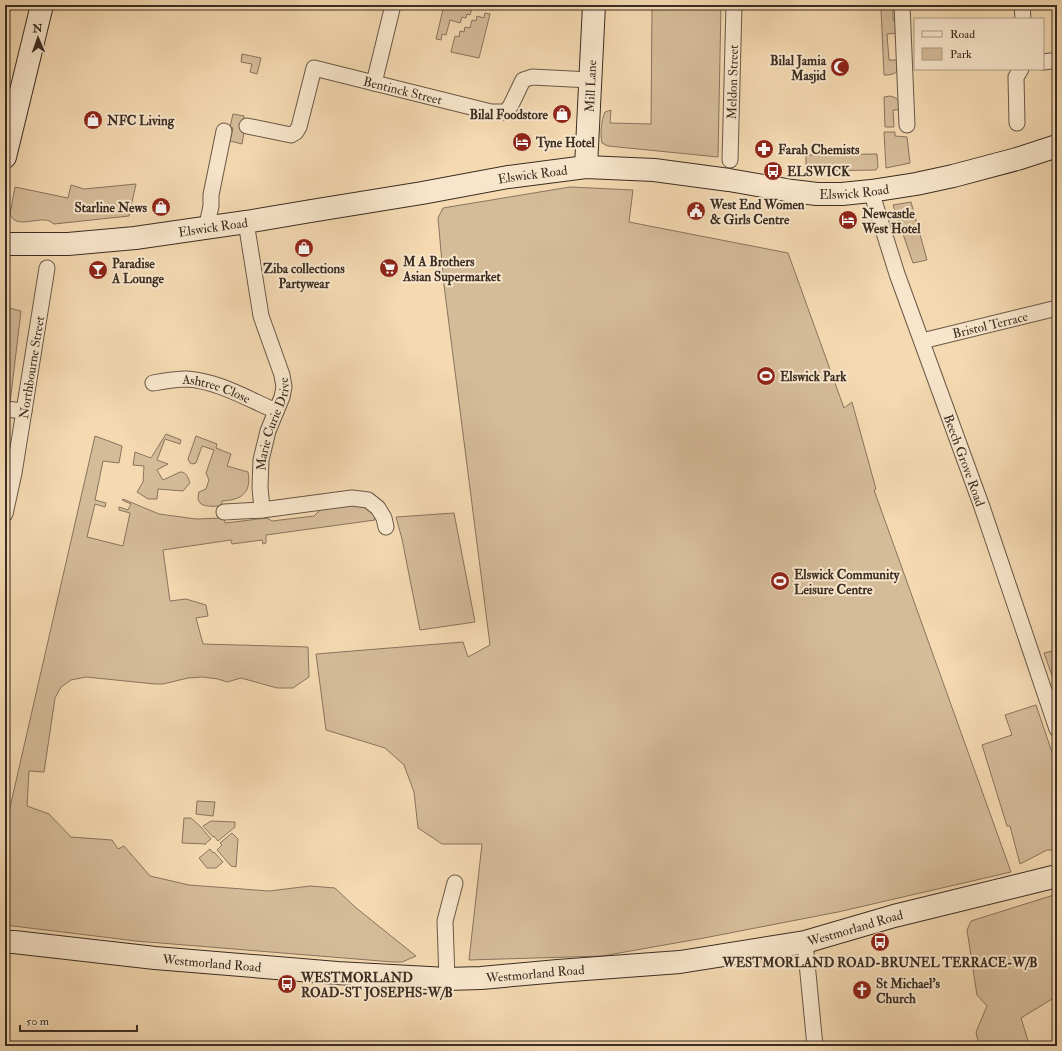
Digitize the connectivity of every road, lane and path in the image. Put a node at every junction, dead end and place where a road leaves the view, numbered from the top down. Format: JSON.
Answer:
{"nodes":[{"id":1,"x":42,"y":5,"type":"edge"},
{"id":2,"x":393,"y":5,"type":"edge"},
{"id":3,"x":594,"y":5,"type":"edge"},
{"id":4,"x":734,"y":5,"type":"edge"},
{"id":5,"x":902,"y":5,"type":"edge"},
{"id":6,"x":1022,"y":5,"type":"edge"},
{"id":7,"x":1023,"y":18,"type":"edge"},
{"id":8,"x":1020,"y":70,"type":"edge"},
{"id":9,"x":590,"y":80,"type":"junction"},
{"id":10,"x":374,"y":83,"type":"junction"},
{"id":11,"x":1017,"y":123,"type":"dead end"},
{"id":12,"x":907,"y":125,"type":"dead end"},
{"id":13,"x":247,"y":126,"type":"dead end"},
{"id":14,"x":224,"y":131,"type":"dead end"},
{"id":15,"x":1057,"y":146,"type":"edge"},
{"id":16,"x":5,"y":157,"type":"edge"},
{"id":17,"x":730,"y":160,"type":"dead end"},
{"id":18,"x":586,"y":167,"type":"junction"},
{"id":19,"x":871,"y":191,"type":"junction"},
{"id":20,"x":246,"y":222,"type":"junction"},
{"id":21,"x":206,"y":229,"type":"junction"},
{"id":22,"x":5,"y":244,"type":"edge"},
{"id":23,"x":47,"y":268,"type":"dead end"},
{"id":24,"x":1057,"y":308,"type":"edge"},
{"id":25,"x":922,"y":341,"type":"junction"},
{"id":26,"x":153,"y":383,"type":"dead end"},
{"id":27,"x":5,"y":409,"type":"edge"},
{"id":28,"x":24,"y":411,"type":"junction"},
{"id":29,"x":276,"y":411,"type":"junction"},
{"id":30,"x":9,"y":472,"type":"edge"},
{"id":31,"x":262,"y":510,"type":"junction"},
{"id":32,"x":224,"y":512,"type":"dead end"},
{"id":33,"x":5,"y":514,"type":"edge"},
{"id":34,"x":386,"y":527,"type":"dead end"},
{"id":35,"x":1057,"y":729,"type":"edge"},
{"id":36,"x":1057,"y":876,"type":"edge"},
{"id":37,"x":455,"y":883,"type":"dead end"},
{"id":38,"x":5,"y":942,"type":"edge"},
{"id":39,"x":805,"y":942,"type":"junction"},
{"id":40,"x":447,"y":979,"type":"junction"},
{"id":41,"x":815,"y":1046,"type":"edge"}],
"edges":[{"from":1,"to":16,"type":"street"},
{"from":2,"to":10,"type":"street"},
{"from":3,"to":9,"type":"street","name":"Mill Lane"},
{"from":4,"to":17,"type":"street","name":"Meldon Street"},
{"from":5,"to":12,"type":"street"},
{"from":6,"to":7,"type":"street"},
{"from":8,"to":11,"type":"street"},
{"from":9,"to":10,"type":"street","name":"Bentinck Street"},
{"from":9,"to":18,"type":"street","name":"Mill Lane"},
{"from":10,"to":13,"type":"street","name":"Bentinck Street"},
{"from":14,"to":21,"type":"street"},
{"from":15,"to":19,"type":"street","name":"Elswick Road"},
{"from":18,"to":19,"type":"street","name":"Elswick Road"},
{"from":18,"to":20,"type":"street","name":"Elswick Road"},
{"from":19,"to":25,"type":"street","name":"Beech Grove Road"},
{"from":20,"to":21,"type":"street","name":"Elswick Road"},
{"from":20,"to":29,"type":"street","name":"Marie Curie Drive"},
{"from":21,"to":22,"type":"street","name":"Elswick Road"},
{"from":23,"to":28,"type":"street","name":"Northbourne Street"},
{"from":24,"to":25,"type":"street","name":"Bristol Terrace"},
{"from":25,"to":35,"type":"street","name":"Beech Grove Road"},
{"from":26,"to":29,"type":"street","name":"Ashtree Close"},
{"from":27,"to":28,"type":"street"},
{"from":28,"to":30,"type":"street","name":"Northbourne Street"},
{"from":29,"to":31,"type":"street","name":"Marie Curie Drive"},
{"from":30,"to":33,"type":"street","name":"Northbourne Street"},
{"from":31,"to":32,"type":"street"},
{"from":31,"to":34,"type":"street"},
{"from":36,"to":39,"type":"street","name":"Westmorland Road"},
{"from":37,"to":40,"type":"street"},
{"from":38,"to":40,"type":"street","name":"Westmorland Road"},
{"from":39,"to":40,"type":"street","name":"Westmorland Road"},
{"from":39,"to":41,"type":"street"}]}
